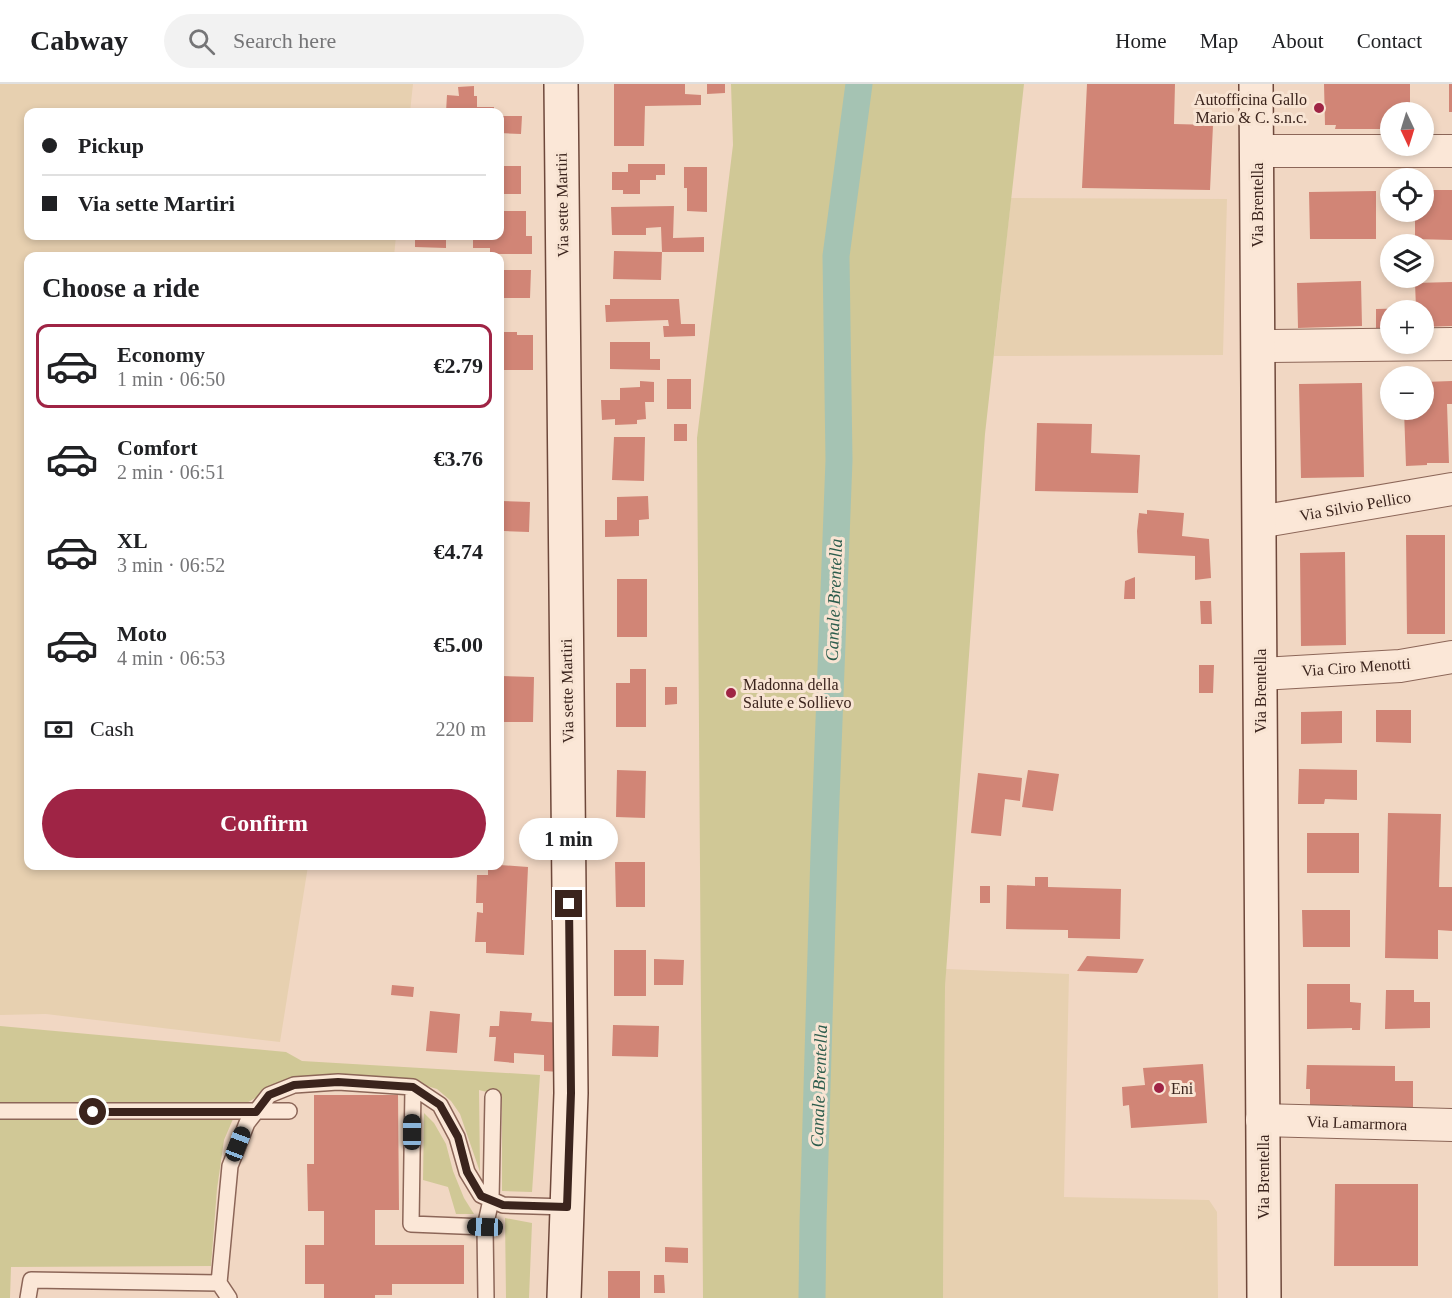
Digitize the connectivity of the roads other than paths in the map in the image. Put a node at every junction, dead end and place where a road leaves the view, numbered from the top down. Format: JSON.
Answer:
{"nodes":[{"id":1,"x":561,"y":84,"type":"edge"},
{"id":2,"x":1256,"y":84,"type":"edge"},
{"id":3,"x":1256,"y":151,"type":"junction"},
{"id":4,"x":1452,"y":151,"type":"edge"},
{"id":5,"x":1452,"y":344,"type":"edge"},
{"id":6,"x":1258,"y":346,"type":"junction"},
{"id":7,"x":1452,"y":489,"type":"edge"},
{"id":8,"x":1259,"y":522,"type":"junction"},
{"id":9,"x":1452,"y":657,"type":"edge"},
{"id":10,"x":1260,"y":674,"type":"junction"},
{"id":11,"x":413,"y":1087,"type":"junction"},
{"id":12,"x":493,"y":1097,"type":"dead end"},
{"id":13,"x":0,"y":1111,"type":"edge"},
{"id":14,"x":256,"y":1112,"type":"junction"},
{"id":15,"x":289,"y":1112,"type":"dead end"},
{"id":16,"x":1262,"y":1120,"type":"junction"},
{"id":17,"x":1452,"y":1125,"type":"edge"},
{"id":18,"x":491,"y":1200,"type":"junction"},
{"id":19,"x":567,"y":1207,"type":"junction"},
{"id":20,"x":485,"y":1227,"type":"junction"},
{"id":21,"x":219,"y":1282,"type":"junction"},
{"id":22,"x":28,"y":1298,"type":"edge"},
{"id":23,"x":229,"y":1298,"type":"edge"},
{"id":24,"x":486,"y":1298,"type":"edge"},
{"id":25,"x":564,"y":1298,"type":"edge"},
{"id":26,"x":1264,"y":1298,"type":"edge"}],
"edges":[{"from":1,"to":19,"type":"main road","name":"Via sette Martiri"},
{"from":2,"to":3,"type":"main road","name":"Via Brentella"},
{"from":3,"to":4,"type":"street"},
{"from":3,"to":6,"type":"main road","name":"Via Brentella"},
{"from":5,"to":6,"type":"street"},
{"from":6,"to":8,"type":"main road","name":"Via Brentella"},
{"from":7,"to":8,"type":"street","name":"Via Silvio Pellico"},
{"from":8,"to":10,"type":"main road","name":"Via Brentella"},
{"from":9,"to":10,"type":"street","name":"Via Ciro Menotti"},
{"from":10,"to":16,"type":"main road","name":"Via Brentella"},
{"from":11,"to":14,"type":"lane"},
{"from":11,"to":18,"type":"lane"},
{"from":11,"to":20,"type":"lane"},
{"from":12,"to":18,"type":"lane"},
{"from":13,"to":14,"type":"lane"},
{"from":14,"to":15,"type":"lane"},
{"from":14,"to":21,"type":"lane"},
{"from":16,"to":17,"type":"street","name":"Via Lamarmora"},
{"from":16,"to":26,"type":"main road","name":"Via Brentella"},
{"from":18,"to":19,"type":"lane"},
{"from":18,"to":20,"type":"lane"},
{"from":19,"to":25,"type":"main road","name":"Via sette Martiri"},
{"from":20,"to":24,"type":"lane"},
{"from":21,"to":22,"type":"lane"},
{"from":21,"to":23,"type":"lane"}]}
